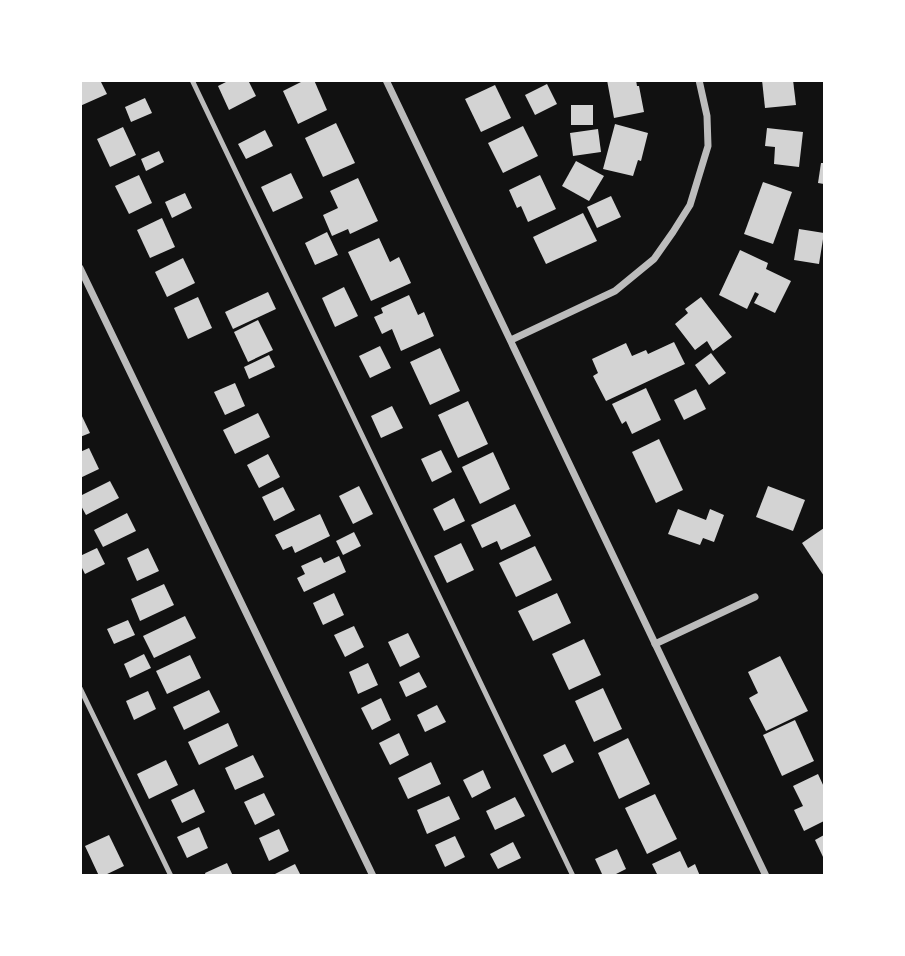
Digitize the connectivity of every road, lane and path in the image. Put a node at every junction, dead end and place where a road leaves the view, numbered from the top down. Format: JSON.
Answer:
{"nodes":[{"id":1,"x":192,"y":80,"type":"edge"},
{"id":2,"x":386,"y":80,"type":"edge"},
{"id":3,"x":699,"y":80,"type":"edge"},
{"id":4,"x":80,"y":268,"type":"edge"},
{"id":5,"x":511,"y":340,"type":"junction"},
{"id":6,"x":755,"y":597,"type":"dead end"},
{"id":7,"x":655,"y":644,"type":"junction"},
{"id":8,"x":80,"y":688,"type":"edge"},
{"id":9,"x":171,"y":876,"type":"edge"},
{"id":10,"x":373,"y":876,"type":"edge"},
{"id":11,"x":573,"y":876,"type":"edge"},
{"id":12,"x":766,"y":876,"type":"edge"}],
"edges":[{"from":1,"to":11,"type":"lane"},
{"from":2,"to":5,"type":"street"},
{"from":3,"to":5,"type":"street"},
{"from":4,"to":10,"type":"street"},
{"from":5,"to":7,"type":"street"},
{"from":6,"to":7,"type":"street"},
{"from":7,"to":12,"type":"street"},
{"from":8,"to":9,"type":"lane"}]}
